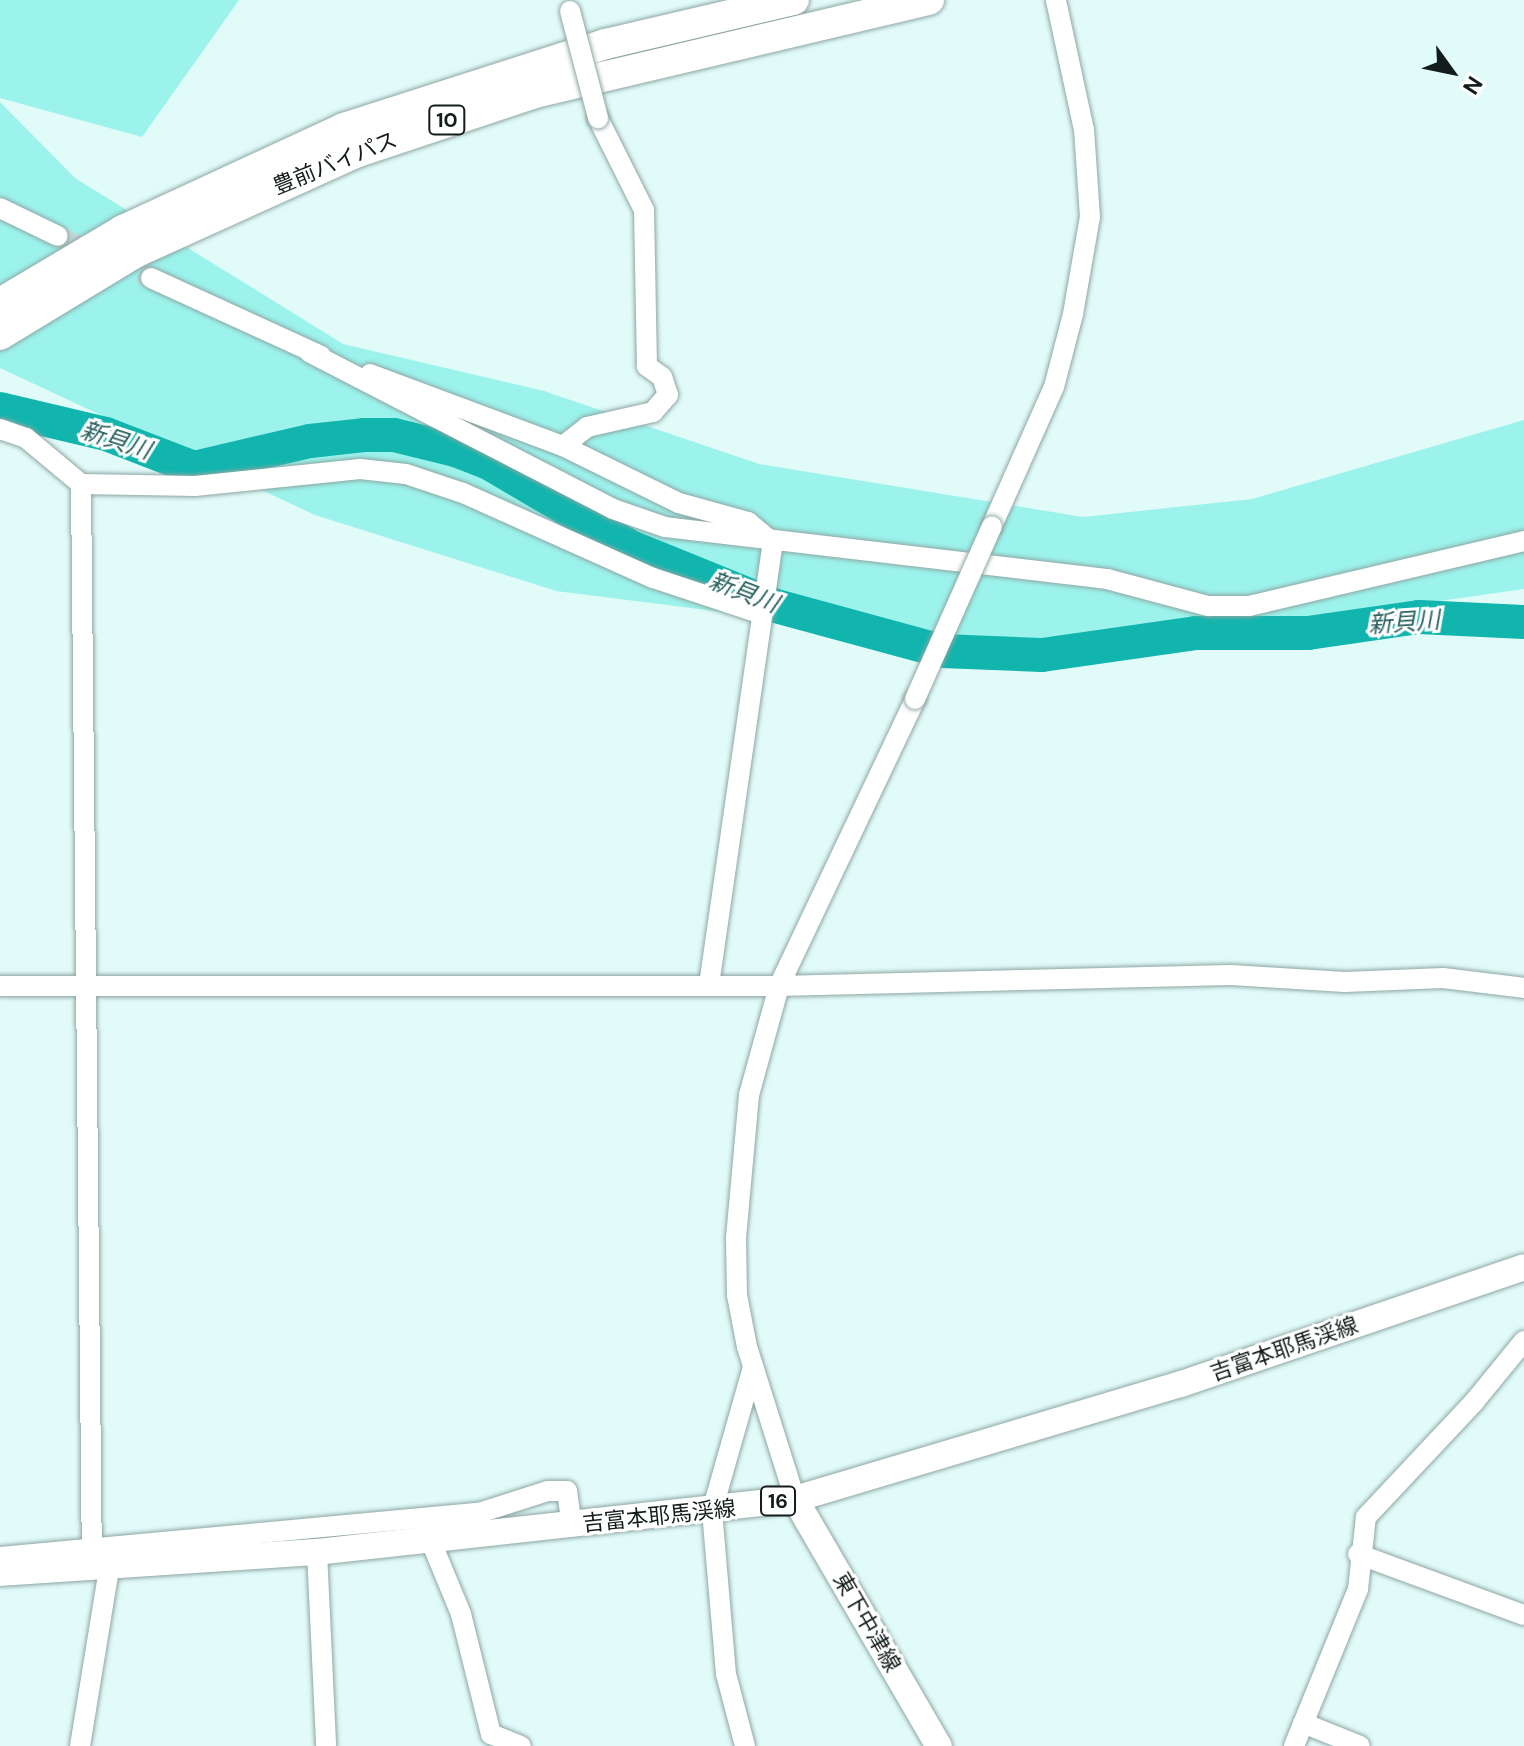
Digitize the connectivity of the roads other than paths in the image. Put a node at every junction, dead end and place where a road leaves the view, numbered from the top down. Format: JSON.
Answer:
{"nodes":[{"id":1,"x":794,"y":0,"type":"edge"},
{"id":2,"x":929,"y":0,"type":"edge"},
{"id":3,"x":1056,"y":0,"type":"edge"},
{"id":4,"x":568,"y":6,"type":"edge"},
{"id":5,"x":0,"y":208,"type":"edge"},
{"id":6,"x":58,"y":236,"type":"tunnel mouth"},
{"id":7,"x":151,"y":278,"type":"tunnel mouth"},
{"id":8,"x":0,"y":303,"type":"edge"},
{"id":9,"x":0,"y":335,"type":"edge"},
{"id":10,"x":309,"y":352,"type":"junction"},
{"id":11,"x":0,"y":429,"type":"edge"},
{"id":12,"x":563,"y":446,"type":"junction"},
{"id":13,"x":81,"y":484,"type":"junction"},
{"id":14,"x":1524,"y":541,"type":"edge"},
{"id":15,"x":773,"y":543,"type":"junction"},
{"id":16,"x":762,"y":614,"type":"junction"},
{"id":17,"x":709,"y":985,"type":"junction"},
{"id":18,"x":0,"y":986,"type":"edge"},
{"id":19,"x":779,"y":986,"type":"junction"},
{"id":20,"x":84,"y":987,"type":"junction"},
{"id":21,"x":1524,"y":988,"type":"edge"},
{"id":22,"x":1524,"y":1267,"type":"edge"},
{"id":23,"x":1524,"y":1341,"type":"edge"},
{"id":24,"x":753,"y":1367,"type":"junction"},
{"id":25,"x":795,"y":1499,"type":"junction"},
{"id":26,"x":712,"y":1511,"type":"junction"},
{"id":27,"x":483,"y":1523,"type":"junction"},
{"id":28,"x":572,"y":1525,"type":"junction"},
{"id":29,"x":430,"y":1539,"type":"junction"},
{"id":30,"x":317,"y":1552,"type":"junction"},
{"id":31,"x":1358,"y":1554,"type":"junction"},
{"id":32,"x":0,"y":1557,"type":"edge"},
{"id":33,"x":98,"y":1558,"type":"junction"},
{"id":34,"x":0,"y":1573,"type":"edge"},
{"id":35,"x":1524,"y":1615,"type":"edge"},
{"id":36,"x":1303,"y":1723,"type":"junction"},
{"id":37,"x":80,"y":1746,"type":"edge"},
{"id":38,"x":326,"y":1746,"type":"edge"},
{"id":39,"x":521,"y":1746,"type":"edge"},
{"id":40,"x":745,"y":1746,"type":"edge"},
{"id":41,"x":939,"y":1746,"type":"edge"},
{"id":42,"x":1294,"y":1746,"type":"edge"},
{"id":43,"x":1360,"y":1746,"type":"edge"}],
"edges":[{"from":1,"to":8,"type":"highway","name":"豊前バイパス","number":"10"},
{"from":2,"to":9,"type":"highway","name":"豊前バイパス","number":"10"},
{"from":3,"to":19,"type":"street","bridge":true},
{"from":4,"to":12,"type":"street","bridge":true},
{"from":5,"to":6,"type":"street"},
{"from":7,"to":10,"type":"street"},
{"from":10,"to":12,"type":"street"},
{"from":10,"to":15,"type":"street"},
{"from":11,"to":13,"type":"street"},
{"from":12,"to":15,"type":"street"},
{"from":13,"to":16,"type":"street"},
{"from":13,"to":20,"type":"street"},
{"from":14,"to":15,"type":"street"},
{"from":15,"to":16,"type":"street"},
{"from":16,"to":17,"type":"street"},
{"from":17,"to":19,"type":"street"},
{"from":17,"to":20,"type":"street"},
{"from":18,"to":20,"type":"street"},
{"from":19,"to":21,"type":"street"},
{"from":19,"to":24,"type":"street"},
{"from":20,"to":33,"type":"street"},
{"from":22,"to":25,"type":"main road","name":"吉富本耶馬渓線","number":"16"},
{"from":23,"to":31,"type":"street"},
{"from":24,"to":25,"type":"street"},
{"from":24,"to":26,"type":"street"},
{"from":25,"to":26,"type":"main road","name":"吉富本耶馬渓線","number":"16"},
{"from":25,"to":41,"type":"main road","name":"東下中津線"},
{"from":26,"to":28,"type":"main road","name":"吉富本耶馬渓線","number":"16"},
{"from":26,"to":40,"type":"street"},
{"from":27,"to":28,"type":"main road","name":"吉富本耶馬渓線","number":"16"},
{"from":27,"to":28,"type":"street"},
{"from":27,"to":29,"type":"main road","name":"吉富本耶馬渓線","number":"16"},
{"from":27,"to":33,"type":"street"},
{"from":29,"to":30,"type":"main road","name":"吉富本耶馬渓線","number":"16"},
{"from":29,"to":39,"type":"street"},
{"from":30,"to":33,"type":"main road","name":"吉富本耶馬渓線","number":"16"},
{"from":30,"to":38,"type":"street"},
{"from":31,"to":35,"type":"street"},
{"from":31,"to":36,"type":"street"},
{"from":32,"to":33,"type":"street"},
{"from":33,"to":34,"type":"main road","name":"吉富本耶馬渓線","number":"16"},
{"from":33,"to":37,"type":"street"},
{"from":36,"to":42,"type":"street"},
{"from":36,"to":43,"type":"street"}]}
